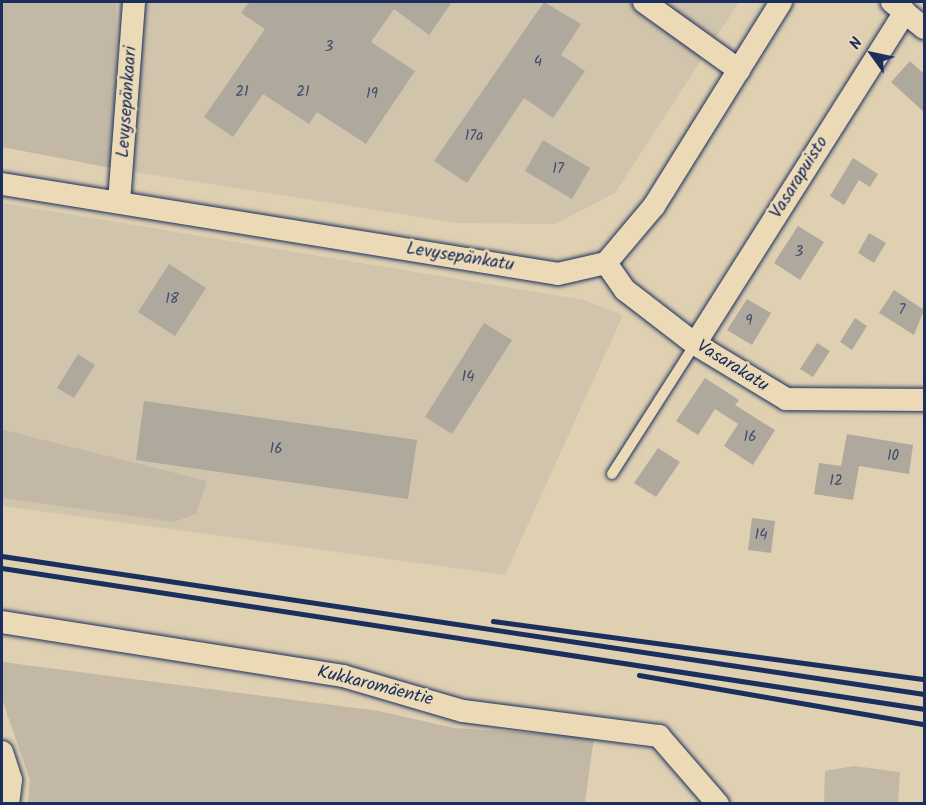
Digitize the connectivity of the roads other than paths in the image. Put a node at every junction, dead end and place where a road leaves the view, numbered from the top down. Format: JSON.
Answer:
{"nodes":[{"id":1,"x":134,"y":2,"type":"edge"},
{"id":2,"x":644,"y":2,"type":"edge"},
{"id":3,"x":781,"y":2,"type":"edge"},
{"id":4,"x":899,"y":7,"type":"edge"},
{"id":5,"x":924,"y":28,"type":"edge"},
{"id":6,"x":739,"y":70,"type":"junction"},
{"id":7,"x":2,"y":184,"type":"edge"},
{"id":8,"x":119,"y":202,"type":"junction"},
{"id":9,"x":606,"y":263,"type":"junction"},
{"id":10,"x":695,"y":344,"type":"junction"},
{"id":11,"x":924,"y":400,"type":"edge"},
{"id":12,"x":612,"y":474,"type":"dead end"},
{"id":13,"x":2,"y":622,"type":"edge"},
{"id":14,"x":2,"y":752,"type":"edge"},
{"id":15,"x":8,"y":804,"type":"edge"},
{"id":16,"x":718,"y":804,"type":"edge"}],
"edges":[{"from":1,"to":8,"type":"street","name":"Levysepänkaari"},
{"from":2,"to":6,"type":"street"},
{"from":3,"to":6,"type":"street"},
{"from":4,"to":5,"type":"street"},
{"from":4,"to":10,"type":"street","name":"Vasarapuisto"},
{"from":6,"to":9,"type":"street"},
{"from":7,"to":8,"type":"street","name":"Levysepänkatu"},
{"from":8,"to":9,"type":"street","name":"Levysepänkatu"},
{"from":9,"to":10,"type":"street","name":"Vasarakatu"},
{"from":10,"to":11,"type":"street","name":"Vasarakatu"},
{"from":10,"to":12,"type":"lane"},
{"from":13,"to":16,"type":"street","name":"Kukkaromäentie"},
{"from":14,"to":15,"type":"street"}]}
